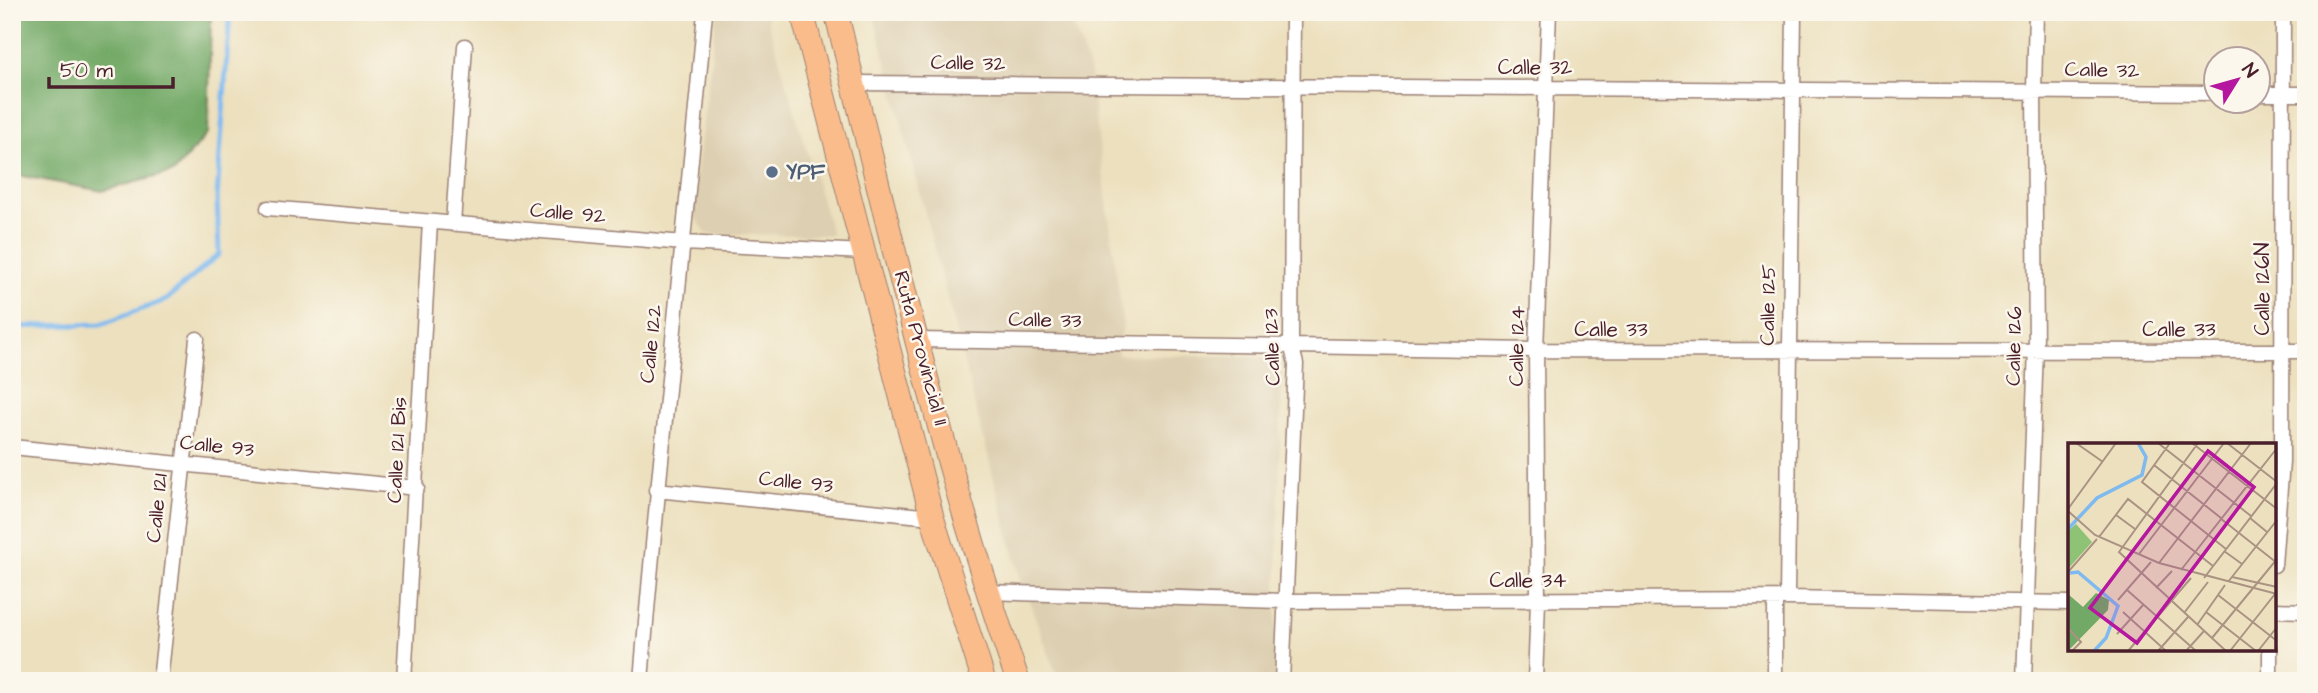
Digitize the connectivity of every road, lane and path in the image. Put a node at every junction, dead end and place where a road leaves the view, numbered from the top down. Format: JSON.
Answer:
{"nodes":[{"id":1,"x":705,"y":12,"type":"edge"},
{"id":2,"x":802,"y":12,"type":"edge"},
{"id":3,"x":836,"y":12,"type":"edge"},
{"id":4,"x":1293,"y":12,"type":"edge"},
{"id":5,"x":1549,"y":12,"type":"edge"},
{"id":6,"x":1794,"y":12,"type":"edge"},
{"id":7,"x":2036,"y":12,"type":"edge"},
{"id":8,"x":2283,"y":12,"type":"edge"},
{"id":9,"x":465,"y":46,"type":"dead end"},
{"id":10,"x":853,"y":83,"type":"junction"},
{"id":11,"x":1294,"y":88,"type":"junction"},
{"id":12,"x":1548,"y":88,"type":"junction"},
{"id":13,"x":1791,"y":88,"type":"junction"},
{"id":14,"x":2034,"y":90,"type":"junction"},
{"id":15,"x":2202,"y":93,"type":"edge"},
{"id":16,"x":2272,"y":94,"type":"edge"},
{"id":17,"x":2284,"y":94,"type":"junction"},
{"id":18,"x":2306,"y":94,"type":"edge"},
{"id":19,"x":268,"y":208,"type":"dead end"},
{"id":20,"x":430,"y":222,"type":"junction"},
{"id":21,"x":453,"y":224,"type":"junction"},
{"id":22,"x":684,"y":243,"type":"junction"},
{"id":23,"x":864,"y":252,"type":"junction"},
{"id":24,"x":197,"y":339,"type":"dead end"},
{"id":25,"x":917,"y":340,"type":"junction"},
{"id":26,"x":1291,"y":344,"type":"junction"},
{"id":27,"x":2036,"y":348,"type":"junction"},
{"id":28,"x":1536,"y":350,"type":"junction"},
{"id":29,"x":1788,"y":350,"type":"junction"},
{"id":30,"x":2283,"y":350,"type":"junction"},
{"id":31,"x":2306,"y":351,"type":"edge"},
{"id":32,"x":12,"y":447,"type":"edge"},
{"id":33,"x":183,"y":464,"type":"junction"},
{"id":34,"x":417,"y":488,"type":"junction"},
{"id":35,"x":656,"y":490,"type":"junction"},
{"id":36,"x":932,"y":517,"type":"junction"},
{"id":37,"x":2276,"y":539,"type":"edge"},
{"id":38,"x":987,"y":592,"type":"junction"},
{"id":39,"x":1781,"y":599,"type":"junction"},
{"id":40,"x":1284,"y":601,"type":"junction"},
{"id":41,"x":1538,"y":601,"type":"junction"},
{"id":42,"x":2025,"y":602,"type":"junction"},
{"id":43,"x":2068,"y":603,"type":"edge"},
{"id":44,"x":2276,"y":610,"type":"edge"},
{"id":45,"x":2306,"y":611,"type":"edge"},
{"id":46,"x":2270,"y":651,"type":"edge"},
{"id":47,"x":160,"y":681,"type":"edge"},
{"id":48,"x":404,"y":681,"type":"edge"},
{"id":49,"x":641,"y":681,"type":"edge"},
{"id":50,"x":984,"y":681,"type":"edge"},
{"id":51,"x":1018,"y":681,"type":"edge"},
{"id":52,"x":1282,"y":681,"type":"edge"},
{"id":53,"x":1535,"y":681,"type":"edge"},
{"id":54,"x":1775,"y":681,"type":"edge"},
{"id":55,"x":2024,"y":681,"type":"edge"},
{"id":56,"x":2270,"y":681,"type":"edge"}],
"edges":[{"from":1,"to":22,"type":"street","name":"Calle 122"},
{"from":2,"to":23,"type":"main road","name":"Ruta Provincial 11"},
{"from":3,"to":10,"type":"main road","name":"Ruta Provincial 11"},
{"from":4,"to":11,"type":"street","name":"Calle 123"},
{"from":5,"to":12,"type":"street","name":"Calle 124"},
{"from":6,"to":13,"type":"street","name":"Calle 125"},
{"from":7,"to":14,"type":"street","name":"Calle 126"},
{"from":8,"to":17,"type":"street","name":"Calle 126N"},
{"from":9,"to":21,"type":"street"},
{"from":10,"to":11,"type":"street","name":"Calle 32"},
{"from":10,"to":25,"type":"main road","name":"Ruta Provincial 11"},
{"from":11,"to":12,"type":"street","name":"Calle 32"},
{"from":11,"to":26,"type":"street","name":"Calle 123"},
{"from":12,"to":13,"type":"street","name":"Calle 32"},
{"from":12,"to":28,"type":"street","name":"Calle 124"},
{"from":13,"to":14,"type":"street","name":"Calle 32"},
{"from":13,"to":29,"type":"street","name":"Calle 125"},
{"from":14,"to":15,"type":"street","name":"Calle 32"},
{"from":14,"to":27,"type":"street","name":"Calle 126"},
{"from":16,"to":17,"type":"street"},
{"from":17,"to":18,"type":"street"},
{"from":17,"to":30,"type":"street","name":"Calle 126N"},
{"from":19,"to":20,"type":"street","name":"Calle 92"},
{"from":20,"to":21,"type":"street","name":"Calle 92"},
{"from":20,"to":34,"type":"street","name":"Calle 121 Bis"},
{"from":21,"to":22,"type":"street","name":"Calle 92"},
{"from":22,"to":23,"type":"street","name":"Calle 92"},
{"from":22,"to":35,"type":"street","name":"Calle 122"},
{"from":23,"to":36,"type":"main road","name":"Ruta Provincial 11"},
{"from":24,"to":33,"type":"street","name":"Calle 121"},
{"from":25,"to":26,"type":"street","name":"Calle 33"},
{"from":25,"to":38,"type":"main road","name":"Ruta Provincial 11"},
{"from":26,"to":28,"type":"street","name":"Calle 33"},
{"from":26,"to":40,"type":"street","name":"Calle 123"},
{"from":27,"to":29,"type":"street","name":"Calle 33"},
{"from":27,"to":30,"type":"street","name":"Calle 33"},
{"from":27,"to":42,"type":"street","name":"Calle 126"},
{"from":28,"to":29,"type":"street","name":"Calle 33"},
{"from":28,"to":41,"type":"street","name":"Calle 124"},
{"from":29,"to":39,"type":"street","name":"Calle 125"},
{"from":30,"to":31,"type":"street","name":"Calle 33"},
{"from":30,"to":37,"type":"street","name":"Calle 126N"},
{"from":32,"to":33,"type":"street","name":"Calle 93"},
{"from":33,"to":34,"type":"street","name":"Calle 93"},
{"from":33,"to":47,"type":"street","name":"Calle 121"},
{"from":34,"to":48,"type":"street","name":"Calle 121 Bis"},
{"from":35,"to":36,"type":"street","name":"Calle 93"},
{"from":35,"to":49,"type":"street","name":"Calle 122"},
{"from":36,"to":50,"type":"main road","name":"Ruta Provincial 11"},
{"from":38,"to":40,"type":"street","name":"Calle 34"},
{"from":38,"to":51,"type":"main road","name":"Ruta Provincial 11"},
{"from":39,"to":41,"type":"street","name":"Calle 34"},
{"from":39,"to":42,"type":"street","name":"Calle 34"},
{"from":39,"to":54,"type":"street","name":"Calle 125"},
{"from":40,"to":41,"type":"street","name":"Calle 34"},
{"from":40,"to":52,"type":"street","name":"Calle 123"},
{"from":41,"to":53,"type":"street","name":"Calle 124"},
{"from":42,"to":43,"type":"street","name":"Calle 34"},
{"from":42,"to":55,"type":"street","name":"Calle 126"},
{"from":44,"to":45,"type":"street"},
{"from":46,"to":56,"type":"street"}]}
